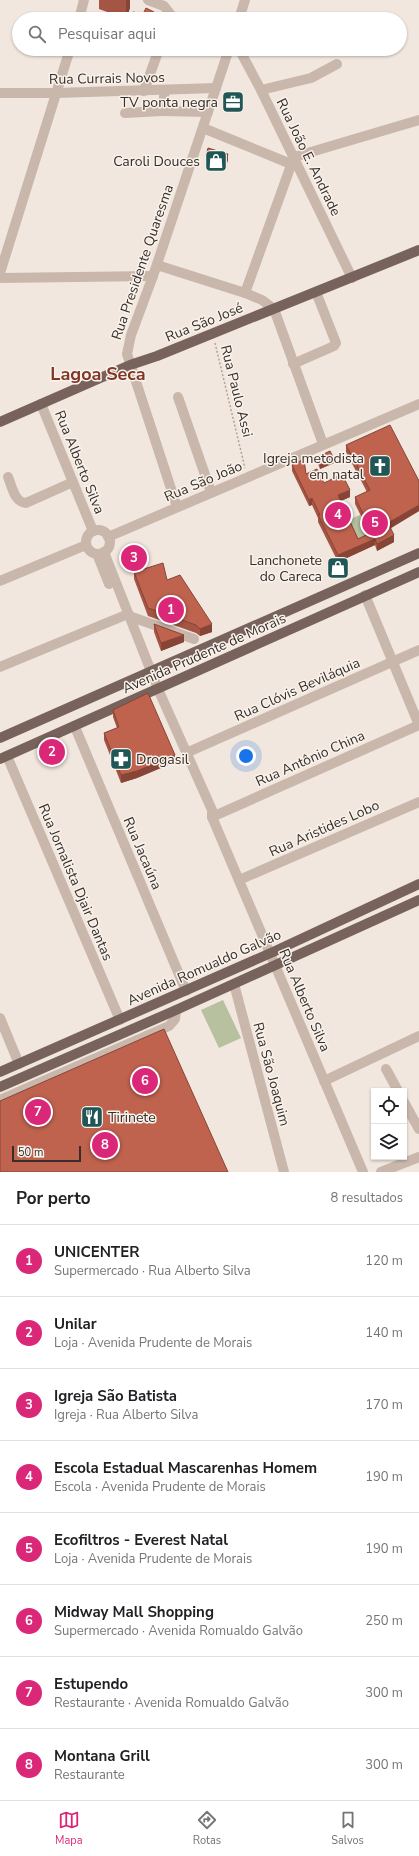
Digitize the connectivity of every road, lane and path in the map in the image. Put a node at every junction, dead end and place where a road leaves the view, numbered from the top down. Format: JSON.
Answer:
{"nodes":[{"id":1,"x":84,"y":0,"type":"edge"},
{"id":2,"x":148,"y":0,"type":"edge"},
{"id":3,"x":245,"y":0,"type":"edge"},
{"id":4,"x":81,"y":12,"type":"edge"},
{"id":5,"x":169,"y":12,"type":"edge"},
{"id":6,"x":241,"y":12,"type":"edge"},
{"id":7,"x":68,"y":56,"type":"edge"},
{"id":8,"x":156,"y":56,"type":"edge"},
{"id":9,"x":227,"y":56,"type":"edge"},
{"id":10,"x":243,"y":56,"type":"edge"},
{"id":11,"x":337,"y":64,"type":"dead end"},
{"id":12,"x":216,"y":88,"type":"junction"},
{"id":13,"x":264,"y":89,"type":"junction"},
{"id":14,"x":165,"y":90,"type":"junction"},
{"id":15,"x":144,"y":91,"type":"junction"},
{"id":16,"x":0,"y":93,"type":"edge"},
{"id":17,"x":56,"y":94,"type":"junction"},
{"id":18,"x":162,"y":111,"type":"junction"},
{"id":19,"x":208,"y":112,"type":"junction"},
{"id":20,"x":125,"y":113,"type":"dead end"},
{"id":21,"x":419,"y":120,"type":"edge"},
{"id":22,"x":202,"y":128,"type":"junction"},
{"id":23,"x":293,"y":160,"type":"junction"},
{"id":24,"x":419,"y":250,"type":"edge"},
{"id":25,"x":157,"y":265,"type":"junction"},
{"id":26,"x":0,"y":273,"type":"edge"},
{"id":27,"x":153,"y":276,"type":"junction"},
{"id":28,"x":0,"y":278,"type":"edge"},
{"id":29,"x":352,"y":278,"type":"junction"},
{"id":30,"x":316,"y":292,"type":"junction"},
{"id":31,"x":245,"y":293,"type":"junction"},
{"id":32,"x":274,"y":309,"type":"junction"},
{"id":33,"x":213,"y":333,"type":"junction"},
{"id":34,"x":293,"y":364,"type":"junction"},
{"id":35,"x":130,"y":365,"type":"junction"},
{"id":36,"x":178,"y":396,"type":"dead end"},
{"id":37,"x":41,"y":404,"type":"junction"},
{"id":38,"x":419,"y":404,"type":"edge"},
{"id":39,"x":0,"y":422,"type":"edge"},
{"id":40,"x":322,"y":444,"type":"junction"},
{"id":41,"x":8,"y":477,"type":"dead end"},
{"id":42,"x":248,"y":477,"type":"junction"},
{"id":43,"x":73,"y":482,"type":"junction"},
{"id":44,"x":211,"y":492,"type":"junction"},
{"id":45,"x":177,"y":507,"type":"junction"},
{"id":46,"x":93,"y":531,"type":"junction"},
{"id":47,"x":108,"y":537,"type":"junction"},
{"id":48,"x":86,"y":545,"type":"junction"},
{"id":49,"x":101,"y":553,"type":"junction"},
{"id":50,"x":419,"y":553,"type":"edge"},
{"id":51,"x":419,"y":572,"type":"edge"},
{"id":52,"x":0,"y":581,"type":"edge"},
{"id":53,"x":366,"y":595,"type":"junction"},
{"id":54,"x":126,"y":616,"type":"junction"},
{"id":55,"x":194,"y":639,"type":"dead end"},
{"id":56,"x":419,"y":650,"type":"edge"},
{"id":57,"x":392,"y":662,"type":"junction"},
{"id":58,"x":0,"y":666,"type":"edge"},
{"id":59,"x":148,"y":672,"type":"junction"},
{"id":60,"x":156,"y":690,"type":"junction"},
{"id":61,"x":419,"y":725,"type":"edge"},
{"id":62,"x":75,"y":727,"type":"junction"},
{"id":63,"x":0,"y":738,"type":"edge"},
{"id":64,"x":186,"y":753,"type":"junction"},
{"id":65,"x":3,"y":757,"type":"edge"},
{"id":66,"x":419,"y":802,"type":"edge"},
{"id":67,"x":212,"y":817,"type":"junction"},
{"id":68,"x":240,"y":880,"type":"junction"},
{"id":69,"x":419,"y":884,"type":"edge"},
{"id":70,"x":419,"y":900,"type":"edge"},
{"id":71,"x":270,"y":953,"type":"junction"},
{"id":72,"x":275,"y":965,"type":"junction"},
{"id":73,"x":234,"y":984,"type":"junction"},
{"id":74,"x":186,"y":991,"type":"junction"},
{"id":75,"x":176,"y":1010,"type":"junction"},
{"id":76,"x":0,"y":1018,"type":"edge"},
{"id":77,"x":120,"y":1020,"type":"junction"},
{"id":78,"x":419,"y":1036,"type":"edge"},
{"id":79,"x":20,"y":1064,"type":"junction"},
{"id":80,"x":386,"y":1068,"type":"dead end"},
{"id":81,"x":0,"y":1072,"type":"edge"},
{"id":82,"x":324,"y":1081,"type":"junction"},
{"id":83,"x":0,"y":1087,"type":"edge"},
{"id":84,"x":396,"y":1088,"type":"edge"},
{"id":85,"x":0,"y":1100,"type":"edge"},
{"id":86,"x":407,"y":1107,"type":"edge"},
{"id":87,"x":419,"y":1129,"type":"edge"},
{"id":88,"x":419,"y":1157,"type":"edge"},
{"id":89,"x":284,"y":1172,"type":"edge"},
{"id":90,"x":363,"y":1172,"type":"edge"},
{"id":91,"x":381,"y":1172,"type":"edge"}],
"edges":[{"from":1,"to":4,"type":"street"},
{"from":2,"to":5,"type":"street"},
{"from":3,"to":6,"type":"street"},
{"from":7,"to":17,"type":"street"},
{"from":8,"to":15,"type":"street"},
{"from":9,"to":12,"type":"street","name":"Rua Presidente Quaresma"},
{"from":10,"to":13,"type":"street","name":"Rua João E. Andrade"},
{"from":11,"to":13,"type":"street"},
{"from":12,"to":14,"type":"street","name":"Rua Currais Novos"},
{"from":12,"to":19,"type":"street","name":"Rua Presidente Quaresma"},
{"from":13,"to":23,"type":"street","name":"Rua João E. Andrade"},
{"from":14,"to":15,"type":"street","name":"Rua Currais Novos"},
{"from":14,"to":18,"type":"street"},
{"from":15,"to":17,"type":"street","name":"Rua Currais Novos"},
{"from":16,"to":17,"type":"street","name":"Rua Currais Novos"},
{"from":17,"to":26,"type":"street"},
{"from":18,"to":19,"type":"street"},
{"from":18,"to":20,"type":"street"},
{"from":19,"to":22,"type":"street","name":"Rua Presidente Quaresma"},
{"from":21,"to":23,"type":"street"},
{"from":22,"to":23,"type":"street"},
{"from":22,"to":25,"type":"street","name":"Rua Presidente Quaresma"},
{"from":23,"to":29,"type":"street","name":"Rua João E. Andrade"},
{"from":23,"to":31,"type":"street"},
{"from":24,"to":29,"type":"main road","name":"Rua São José"},
{"from":25,"to":27,"type":"street","name":"Rua Presidente Quaresma"},
{"from":25,"to":31,"type":"street"},
{"from":27,"to":28,"type":"street"},
{"from":27,"to":35,"type":"street","name":"Rua Presidente Quaresma"},
{"from":29,"to":30,"type":"main road","name":"Rua São José"},
{"from":30,"to":32,"type":"main road","name":"Rua São José"},
{"from":30,"to":34,"type":"street"},
{"from":31,"to":32,"type":"street"},
{"from":32,"to":33,"type":"main road","name":"Rua São José"},
{"from":32,"to":34,"type":"street"},
{"from":33,"to":35,"type":"main road","name":"Rua São José"},
{"from":33,"to":42,"type":"path","name":"Rua Paulo Assi"},
{"from":34,"to":40,"type":"street"},
{"from":35,"to":37,"type":"main road","name":"Rua São José"},
{"from":35,"to":45,"type":"street","name":"Rua Presidente Quaresma"},
{"from":36,"to":44,"type":"street"},
{"from":37,"to":39,"type":"main road","name":"Rua São José"},
{"from":37,"to":43,"type":"street","name":"Rua Alberto Silva"},
{"from":38,"to":40,"type":"street","name":"Rua São João"},
{"from":40,"to":42,"type":"street","name":"Rua São João"},
{"from":41,"to":43,"type":"street"},
{"from":42,"to":44,"type":"street","name":"Rua São João"},
{"from":43,"to":46,"type":"street","name":"Rua Alberto Silva"},
{"from":44,"to":45,"type":"street","name":"Rua São João"},
{"from":45,"to":47,"type":"street","name":"Rua São João"},
{"from":46,"to":47,"type":"street"},
{"from":46,"to":48,"type":"street"},
{"from":47,"to":49,"type":"street"},
{"from":48,"to":49,"type":"street"},
{"from":48,"to":52,"type":"street"},
{"from":49,"to":54,"type":"street","name":"Rua Alberto Silva"},
{"from":50,"to":59,"type":"main road","name":"Avenida Prudente de Morais"},
{"from":51,"to":53,"type":"main road","name":"Avenida Prudente de Morais"},
{"from":53,"to":57,"type":"street"},
{"from":53,"to":60,"type":"main road","name":"Avenida Prudente de Morais"},
{"from":54,"to":55,"type":"street"},
{"from":54,"to":58,"type":"street"},
{"from":54,"to":59,"type":"street","name":"Rua Alberto Silva"},
{"from":56,"to":57,"type":"street","name":"Rua Clóvis Beviláquia"},
{"from":57,"to":61,"type":"street"},
{"from":57,"to":64,"type":"street","name":"Rua Clóvis Beviláquia"},
{"from":59,"to":60,"type":"street","name":"Rua Alberto Silva"},
{"from":59,"to":63,"type":"main road","name":"Avenida Prudente de Morais"},
{"from":60,"to":62,"type":"main road","name":"Avenida Prudente de Morais"},
{"from":60,"to":64,"type":"street","name":"Rua Alberto Silva"},
{"from":60,"to":67,"type":"street","name":"Rua Alberto Silva"},
{"from":61,"to":67,"type":"street","name":"Rua Antônio China"},
{"from":62,"to":65,"type":"main road","name":"Avenida Prudente de Morais"},
{"from":62,"to":74,"type":"street","name":"Rua Jacaúna"},
{"from":64,"to":67,"type":"street","name":"Rua Alberto Silva"},
{"from":65,"to":77,"type":"street","name":"Rua Jornalista Djair Dantas"},
{"from":66,"to":68,"type":"street","name":"Rua Aristides Lobo"},
{"from":67,"to":68,"type":"street","name":"Rua Alberto Silva"},
{"from":68,"to":71,"type":"street","name":"Rua Alberto Silva"},
{"from":69,"to":71,"type":"main road","name":"Avenida Romualdo Galvão"},
{"from":70,"to":72,"type":"main road","name":"Avenida Romualdo Galvão"},
{"from":71,"to":72,"type":"street","name":"Rua Alberto Silva"},
{"from":71,"to":74,"type":"main road","name":"Avenida Romualdo Galvão"},
{"from":72,"to":73,"type":"main road","name":"Avenida Romualdo Galvão"},
{"from":72,"to":82,"type":"street","name":"Rua Alberto Silva"},
{"from":73,"to":75,"type":"main road","name":"Avenida Romualdo Galvão"},
{"from":73,"to":89,"type":"street","name":"Rua São Joaquim"},
{"from":74,"to":77,"type":"main road","name":"Avenida Romualdo Galvão"},
{"from":75,"to":83,"type":"main road","name":"Avenida Romualdo Galvão"},
{"from":75,"to":85,"type":"street"},
{"from":76,"to":79,"type":"street"},
{"from":77,"to":79,"type":"main road","name":"Avenida Romualdo Galvão"},
{"from":78,"to":82,"type":"street"},
{"from":79,"to":81,"type":"main road","name":"Avenida Romualdo Galvão"},
{"from":80,"to":84,"type":"street"},
{"from":82,"to":90,"type":"street","name":"Rua Alberto Silva"},
{"from":86,"to":87,"type":"street"},
{"from":88,"to":91,"type":"street"}]}
